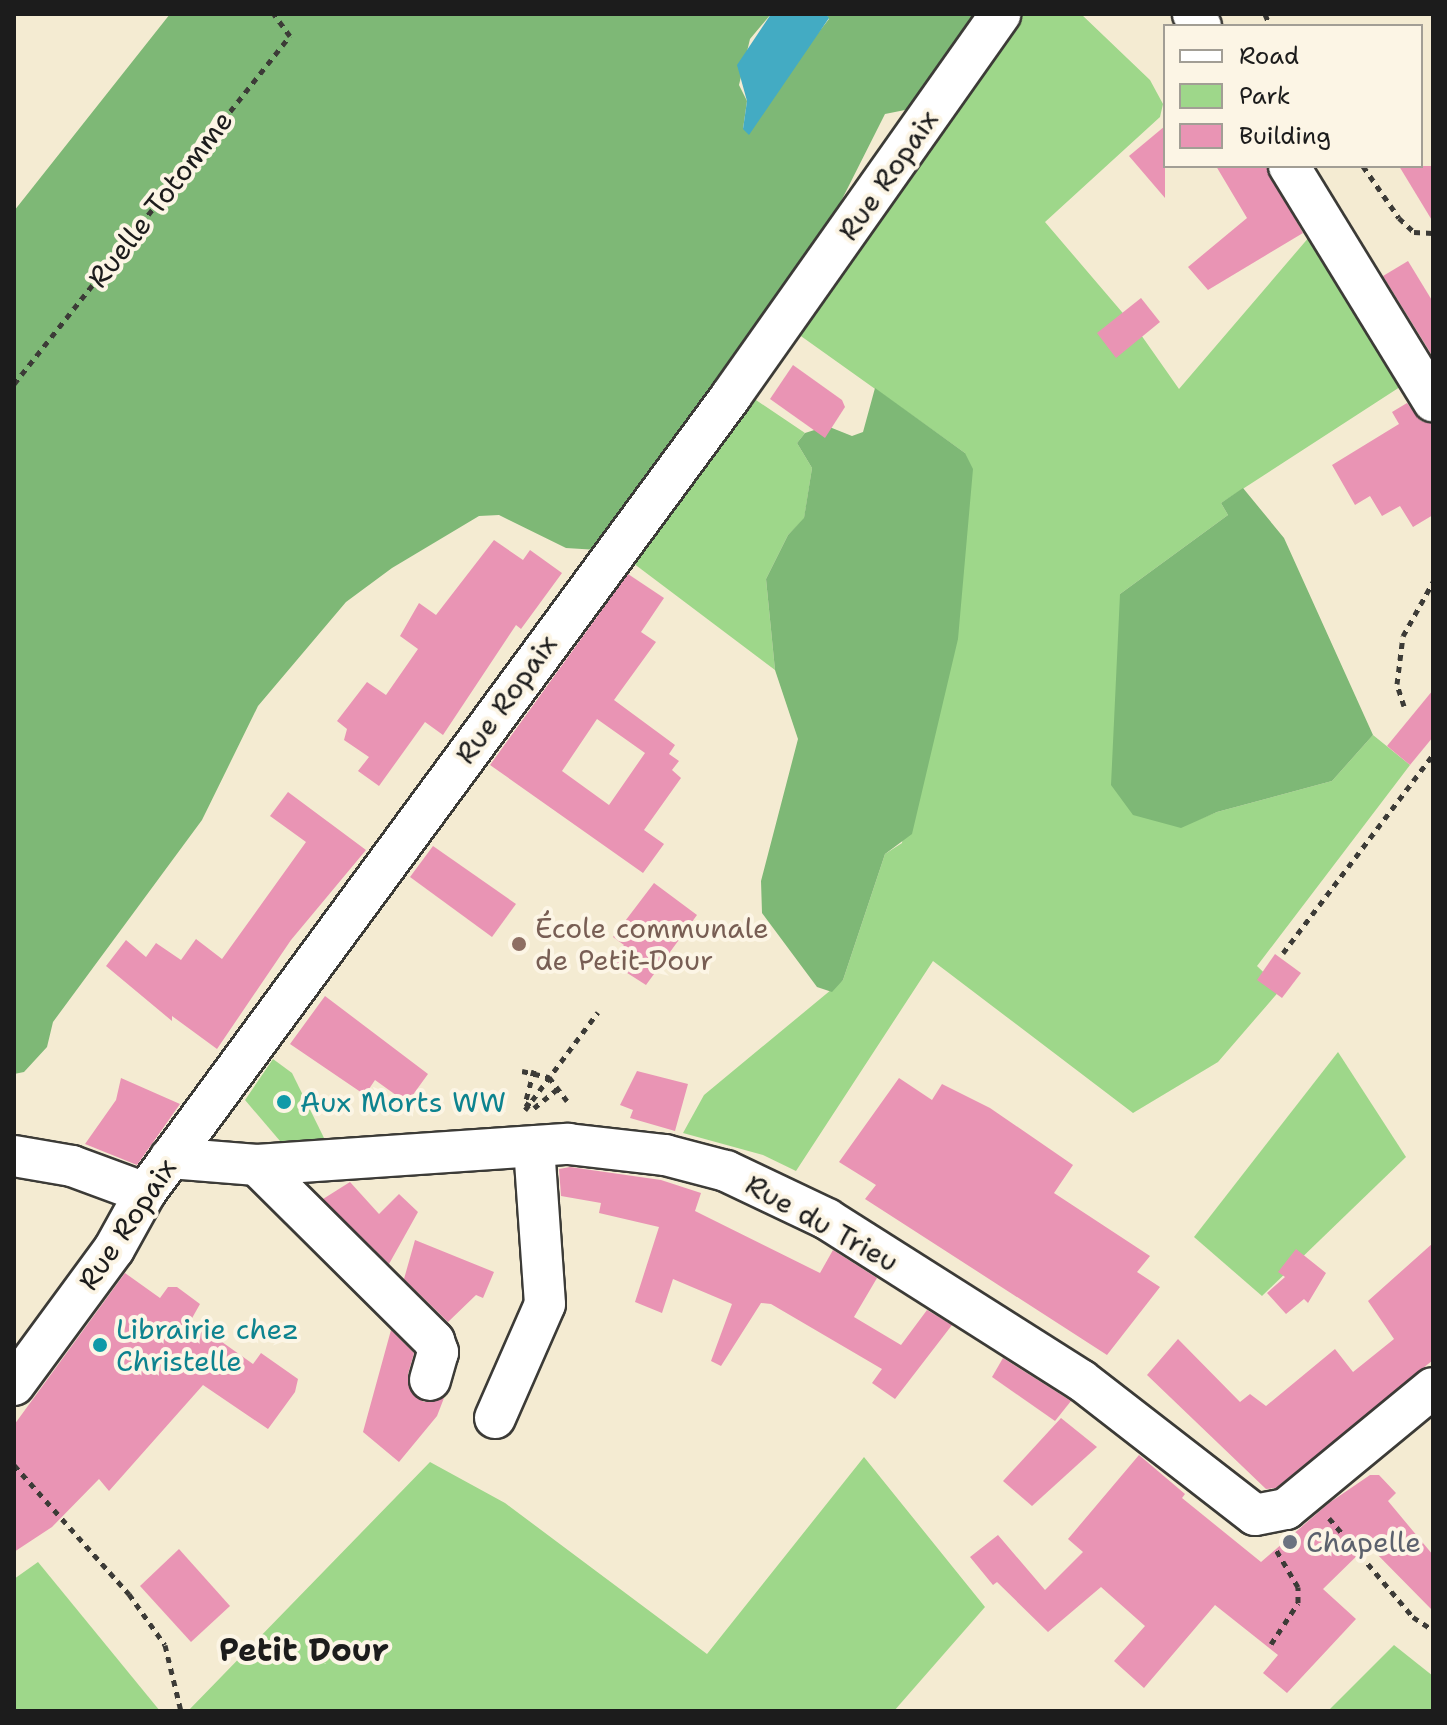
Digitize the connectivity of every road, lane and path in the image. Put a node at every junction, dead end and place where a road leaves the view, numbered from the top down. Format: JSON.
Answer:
{"nodes":[{"id":1,"x":274,"y":14,"type":"edge"},
{"id":2,"x":1000,"y":14,"type":"edge"},
{"id":3,"x":1290,"y":168,"type":"edge"},
{"id":4,"x":1364,"y":168,"type":"edge"},
{"id":5,"x":1433,"y":233,"type":"edge"},
{"id":6,"x":14,"y":384,"type":"edge"},
{"id":7,"x":1433,"y":401,"type":"edge"},
{"id":8,"x":1433,"y":582,"type":"edge"},
{"id":9,"x":1404,"y":706,"type":"dead end"},
{"id":10,"x":1433,"y":755,"type":"edge"},
{"id":11,"x":1283,"y":953,"type":"dead end"},
{"id":12,"x":598,"y":1012,"type":"dead end"},
{"id":13,"x":534,"y":1070,"type":"junction"},
{"id":14,"x":522,"y":1071,"type":"dead end"},
{"id":15,"x":549,"y":1077,"type":"junction"},
{"id":16,"x":560,"y":1087,"type":"junction"},
{"id":17,"x":567,"y":1101,"type":"dead end"},
{"id":18,"x":529,"y":1105,"type":"junction"},
{"id":19,"x":528,"y":1129,"type":"junction"},
{"id":20,"x":14,"y":1156,"type":"edge"},
{"id":21,"x":170,"y":1158,"type":"junction"},
{"id":22,"x":257,"y":1165,"type":"junction"},
{"id":23,"x":145,"y":1193,"type":"junction"},
{"id":24,"x":14,"y":1339,"type":"edge"},
{"id":25,"x":430,"y":1380,"type":"dead end"},
{"id":26,"x":14,"y":1385,"type":"edge"},
{"id":27,"x":1433,"y":1388,"type":"edge"},
{"id":28,"x":495,"y":1418,"type":"dead end"},
{"id":29,"x":14,"y":1465,"type":"edge"},
{"id":30,"x":1306,"y":1493,"type":"junction"},
{"id":31,"x":1260,"y":1516,"type":"junction"},
{"id":32,"x":1433,"y":1630,"type":"edge"},
{"id":33,"x":1271,"y":1644,"type":"dead end"},
{"id":34,"x":181,"y":1711,"type":"edge"}],
"edges":[{"from":1,"to":6,"type":"path","name":"Ruelle Totomme"},
{"from":2,"to":21,"type":"street","name":"Rue Ropaix"},
{"from":3,"to":7,"type":"street"},
{"from":4,"to":5,"type":"path"},
{"from":8,"to":9,"type":"path"},
{"from":10,"to":11,"type":"path"},
{"from":12,"to":15,"type":"path"},
{"from":13,"to":14,"type":"path"},
{"from":13,"to":15,"type":"path"},
{"from":13,"to":18,"type":"path"},
{"from":15,"to":16,"type":"path"},
{"from":15,"to":18,"type":"path"},
{"from":16,"to":17,"type":"path"},
{"from":16,"to":18,"type":"path"},
{"from":18,"to":19,"type":"path"},
{"from":19,"to":22,"type":"street","name":"Rue du Trieu"},
{"from":19,"to":28,"type":"street"},
{"from":19,"to":31,"type":"street","name":"Rue du Trieu"},
{"from":20,"to":23,"type":"street"},
{"from":21,"to":22,"type":"street","name":"Rue du Trieu"},
{"from":21,"to":23,"type":"street","name":"Rue Ropaix"},
{"from":22,"to":25,"type":"street"},
{"from":23,"to":24,"type":"street"},
{"from":23,"to":26,"type":"street","name":"Rue Ropaix"},
{"from":27,"to":30,"type":"street"},
{"from":29,"to":34,"type":"path"},
{"from":30,"to":31,"type":"street"},
{"from":30,"to":32,"type":"path"},
{"from":31,"to":33,"type":"path"}]}
